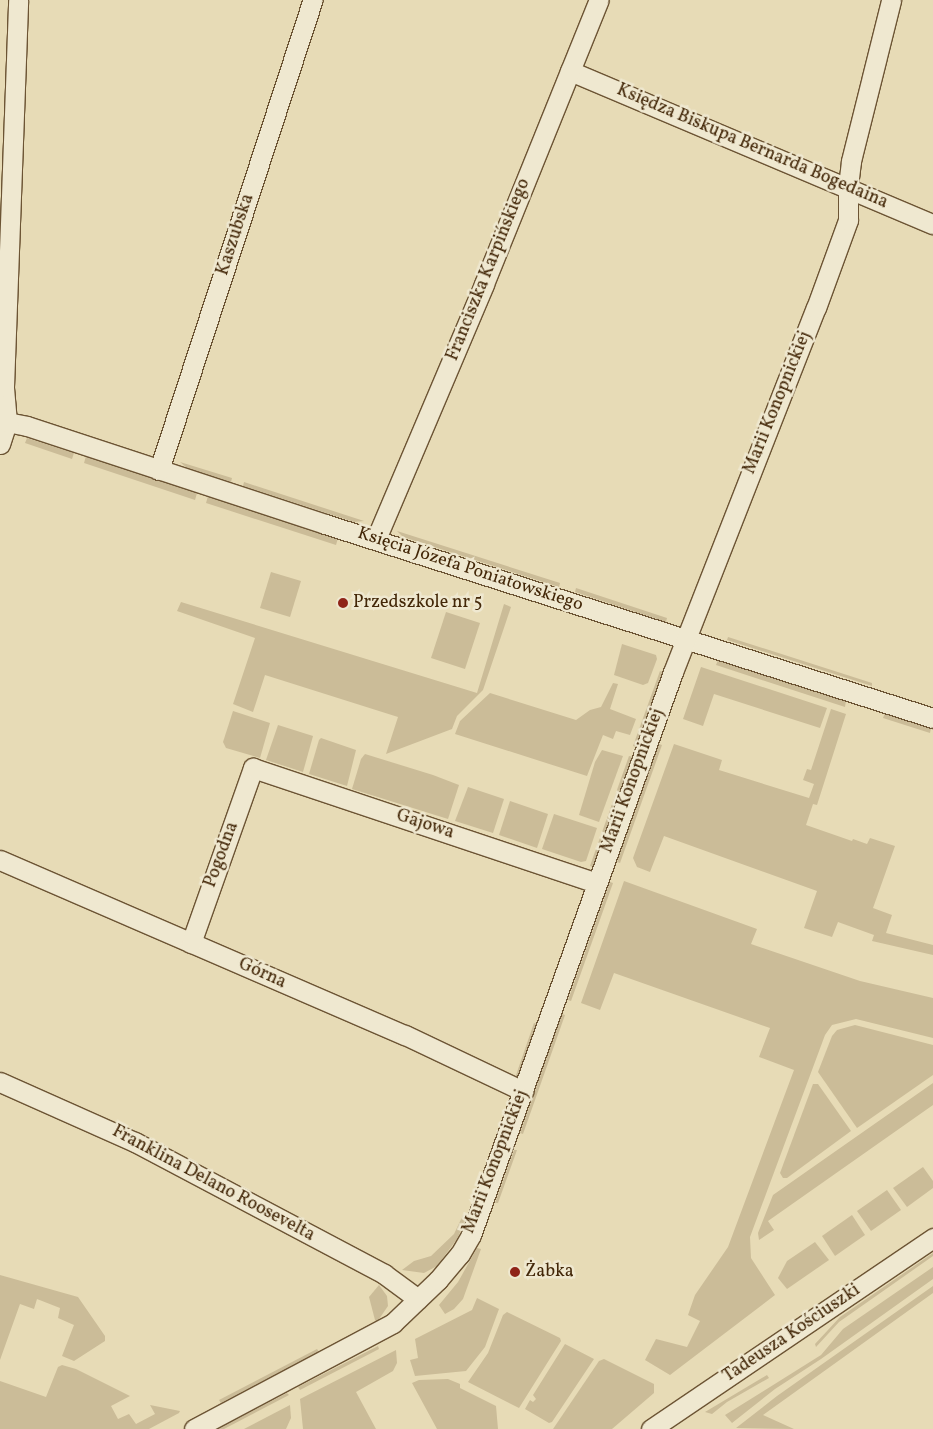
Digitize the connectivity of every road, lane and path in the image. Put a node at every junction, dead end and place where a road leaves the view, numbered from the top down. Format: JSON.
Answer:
{"nodes":[{"id":1,"x":18,"y":0,"type":"edge"},
{"id":2,"x":313,"y":0,"type":"edge"},
{"id":3,"x":599,"y":0,"type":"edge"},
{"id":4,"x":891,"y":0,"type":"edge"},
{"id":5,"x":570,"y":71,"type":"junction"},
{"id":6,"x":848,"y":186,"type":"junction"},
{"id":7,"x":933,"y":224,"type":"edge"},
{"id":8,"x":2,"y":386,"type":"edge"},
{"id":9,"x":7,"y":422,"type":"junction"},
{"id":10,"x":0,"y":444,"type":"edge"},
{"id":11,"x":159,"y":470,"type":"junction"},
{"id":12,"x":376,"y":539,"type":"junction"},
{"id":13,"x":686,"y":638,"type":"junction"},
{"id":14,"x":933,"y":718,"type":"edge"},
{"id":15,"x":253,"y":768,"type":"joint"},
{"id":16,"x":0,"y":860,"type":"edge"},
{"id":17,"x":596,"y":883,"type":"junction"},
{"id":18,"x":191,"y":943,"type":"junction"},
{"id":19,"x":0,"y":1082,"type":"edge"},
{"id":20,"x":523,"y":1091,"type":"junction"},
{"id":21,"x":933,"y":1238,"type":"edge"},
{"id":22,"x":418,"y":1299,"type":"junction"},
{"id":23,"x":194,"y":1429,"type":"edge"},
{"id":24,"x":651,"y":1429,"type":"edge"}],
"edges":[{"from":1,"to":8,"type":"street"},
{"from":2,"to":11,"type":"street","name":"Kaszubska"},
{"from":3,"to":5,"type":"street","name":"Franciszka Karpińskiego"},
{"from":4,"to":6,"type":"street","name":"Marii Konopnickiej"},
{"from":5,"to":6,"type":"street","name":"Księdza Biskupa Bernarda Bogedaina"},
{"from":5,"to":12,"type":"street","name":"Franciszka Karpińskiego"},
{"from":6,"to":7,"type":"street","name":"Księdza Biskupa Bernarda Bogedaina"},
{"from":6,"to":13,"type":"street","name":"Marii Konopnickiej"},
{"from":8,"to":9,"type":"street"},
{"from":9,"to":10,"type":"street"},
{"from":9,"to":11,"type":"street","name":"Księcia Józefa Poniatowskiego"},
{"from":11,"to":12,"type":"street","name":"Księcia Józefa Poniatowskiego"},
{"from":12,"to":13,"type":"street","name":"Księcia Józefa Poniatowskiego"},
{"from":13,"to":14,"type":"street","name":"Księcia Józefa Poniatowskiego"},
{"from":13,"to":17,"type":"street","name":"Marii Konopnickiej"},
{"from":15,"to":17,"type":"street","name":"Gajowa"},
{"from":15,"to":18,"type":"street","name":"Pogodna"},
{"from":16,"to":18,"type":"street","name":"Górna"},
{"from":17,"to":20,"type":"street","name":"Marii Konopnickiej"},
{"from":18,"to":20,"type":"street","name":"Górna"},
{"from":19,"to":22,"type":"street","name":"Franklina Delano Roosevelta"},
{"from":20,"to":22,"type":"street","name":"Marii Konopnickiej"},
{"from":21,"to":24,"type":"street","name":"Tadeusza Kościuszki"},
{"from":22,"to":23,"type":"street","name":"Marii Konopnickiej"}]}
